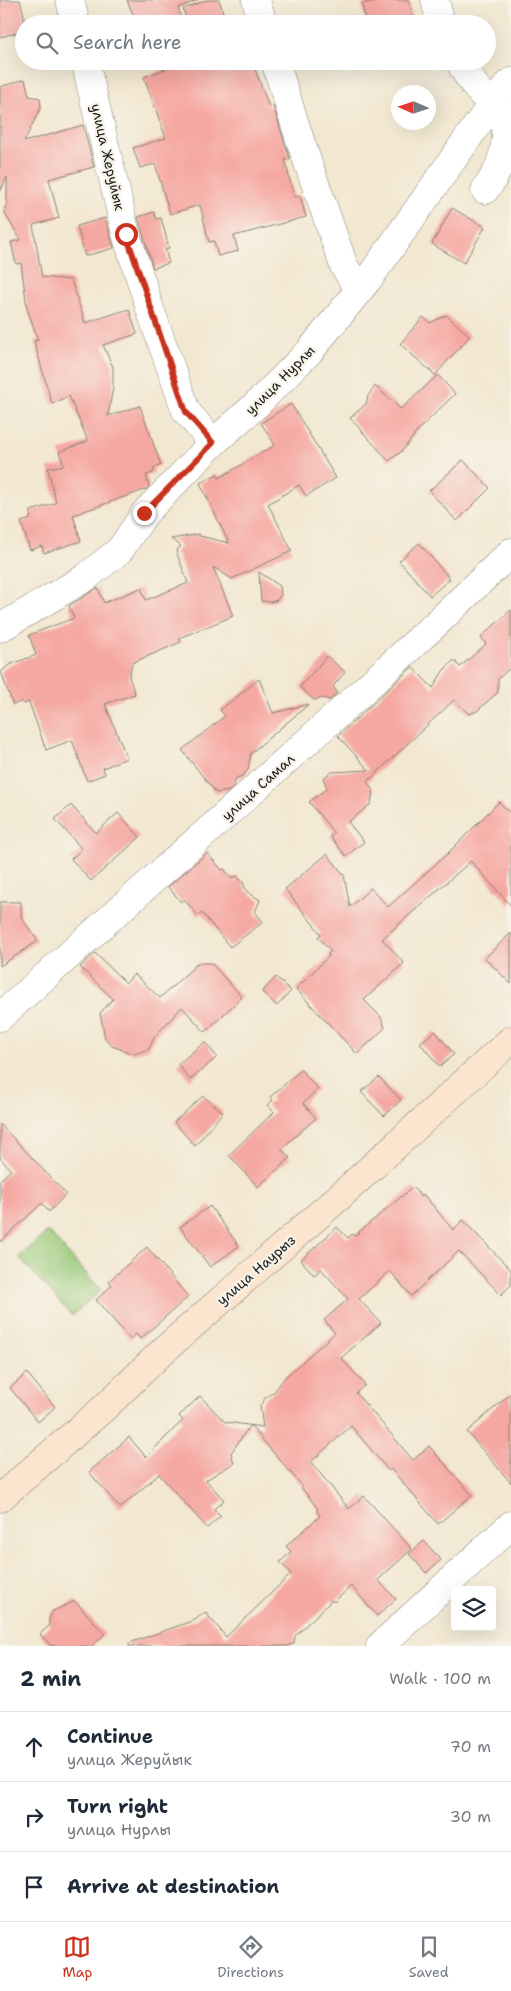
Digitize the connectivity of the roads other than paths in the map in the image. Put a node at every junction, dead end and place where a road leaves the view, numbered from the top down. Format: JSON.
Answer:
{"nodes":[{"id":1,"x":70,"y":0,"type":"edge"},
{"id":2,"x":256,"y":0,"type":"edge"},
{"id":3,"x":435,"y":0,"type":"edge"},
{"id":4,"x":74,"y":15,"type":"edge"},
{"id":5,"x":260,"y":15,"type":"edge"},
{"id":6,"x":439,"y":15,"type":"edge"},
{"id":7,"x":87,"y":70,"type":"edge"},
{"id":8,"x":278,"y":70,"type":"edge"},
{"id":9,"x":465,"y":70,"type":"edge"},
{"id":10,"x":511,"y":82,"type":"edge"},
{"id":11,"x":503,"y":115,"type":"edge"},
{"id":12,"x":485,"y":190,"type":"dead end"},
{"id":13,"x":359,"y":290,"type":"junction"},
{"id":14,"x":213,"y":443,"type":"junction"},
{"id":15,"x":511,"y":552,"type":"edge"},
{"id":16,"x":0,"y":628,"type":"edge"},
{"id":17,"x":0,"y":1017,"type":"edge"},
{"id":18,"x":511,"y":1040,"type":"edge"},
{"id":19,"x":0,"y":1498,"type":"edge"},
{"id":20,"x":511,"y":1526,"type":"edge"},
{"id":21,"x":380,"y":1646,"type":"edge"}],
"edges":[{"from":1,"to":4,"type":"street"},
{"from":2,"to":5,"type":"street"},
{"from":3,"to":6,"type":"street"},
{"from":7,"to":14,"type":"street","name":"улица Жеруйык"},
{"from":8,"to":13,"type":"street"},
{"from":9,"to":11,"type":"street"},
{"from":10,"to":11,"type":"street","name":"улица Нурлы"},
{"from":11,"to":12,"type":"street"},
{"from":11,"to":13,"type":"street","name":"улица Нурлы"},
{"from":13,"to":14,"type":"street","name":"улица Нурлы"},
{"from":14,"to":16,"type":"street","name":"улица Нурлы"},
{"from":15,"to":17,"type":"street","name":"улица Самал"},
{"from":18,"to":19,"type":"street","name":"улица Наурыз"},
{"from":20,"to":21,"type":"street"}]}
